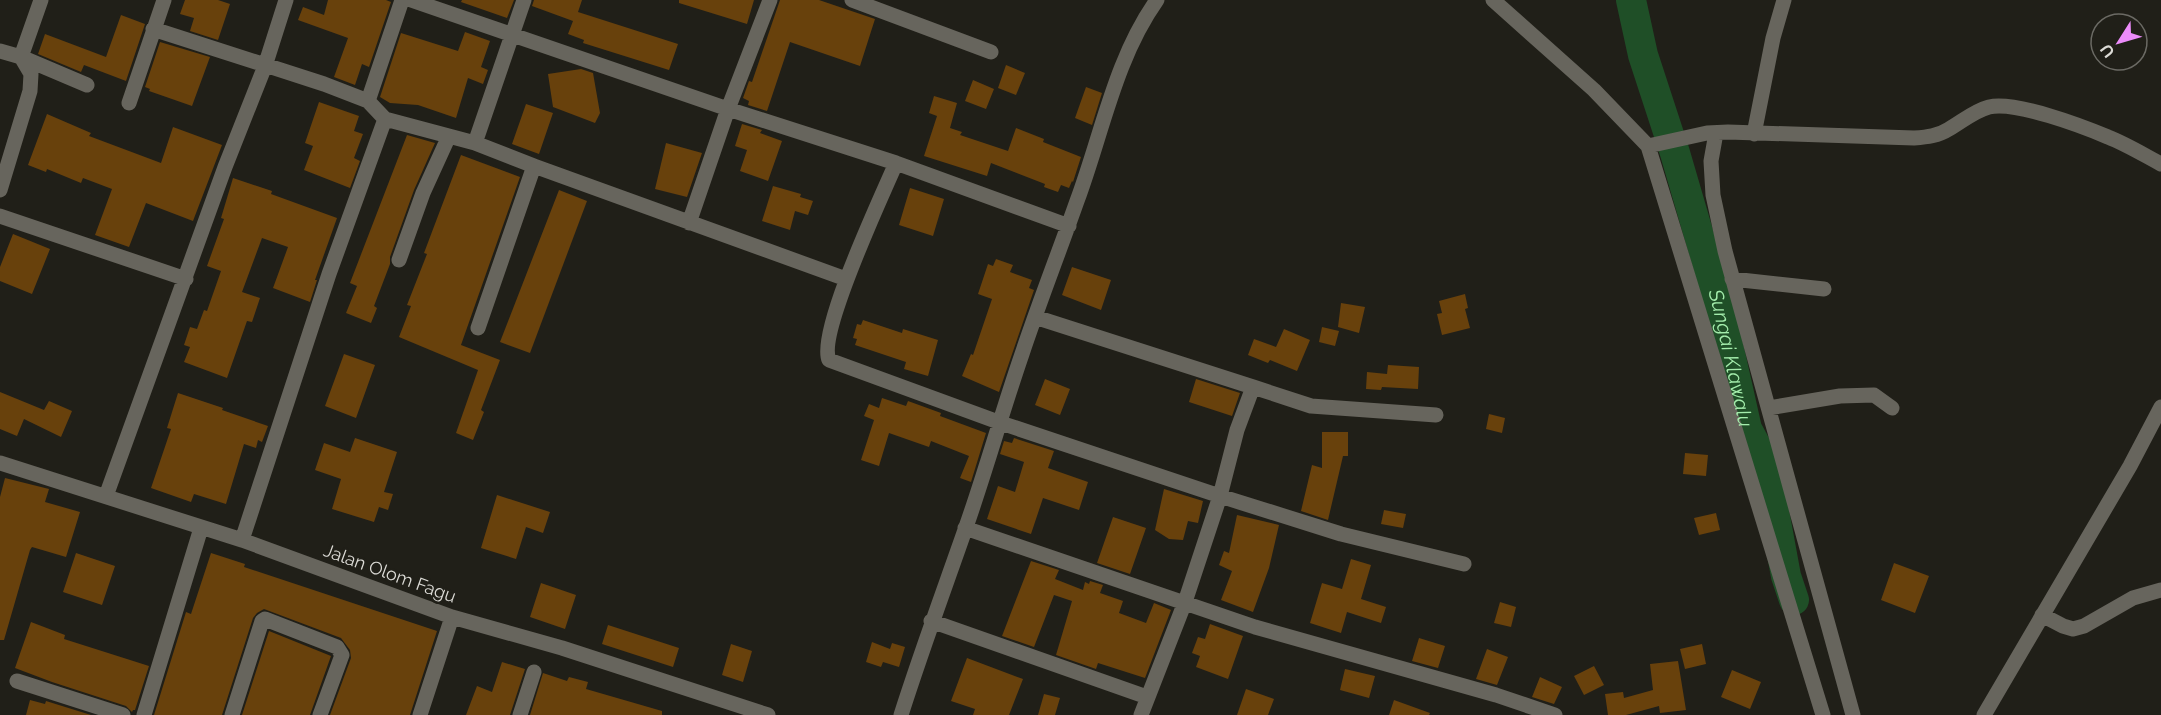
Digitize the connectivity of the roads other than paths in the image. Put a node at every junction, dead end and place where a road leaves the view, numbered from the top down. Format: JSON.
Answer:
{"nodes":[{"id":1,"x":41,"y":0,"type":"edge"},
{"id":2,"x":164,"y":0,"type":"edge"},
{"id":3,"x":286,"y":0,"type":"edge"},
{"id":4,"x":402,"y":0,"type":"edge"},
{"id":5,"x":411,"y":0,"type":"edge"},
{"id":6,"x":524,"y":0,"type":"edge"},
{"id":7,"x":771,"y":0,"type":"edge"},
{"id":8,"x":852,"y":0,"type":"edge"},
{"id":9,"x":1157,"y":0,"type":"edge"},
{"id":10,"x":1493,"y":0,"type":"edge"},
{"id":11,"x":1784,"y":0,"type":"edge"},
{"id":12,"x":153,"y":29,"type":"junction"},
{"id":13,"x":512,"y":34,"type":"junction"},
{"id":14,"x":0,"y":51,"type":"edge"},
{"id":15,"x":991,"y":52,"type":"dead end"},
{"id":16,"x":21,"y":57,"type":"junction"},
{"id":17,"x":265,"y":66,"type":"junction"},
{"id":18,"x":87,"y":85,"type":"dead end"},
{"id":19,"x":368,"y":101,"type":"junction"},
{"id":20,"x":129,"y":103,"type":"dead end"},
{"id":21,"x":728,"y":109,"type":"junction"},
{"id":22,"x":385,"y":119,"type":"junction"},
{"id":23,"x":1716,"y":133,"type":"junction"},
{"id":24,"x":1754,"y":134,"type":"junction"},
{"id":25,"x":449,"y":136,"type":"junction"},
{"id":26,"x":475,"y":144,"type":"junction"},
{"id":27,"x":1648,"y":146,"type":"junction"},
{"id":28,"x":896,"y":164,"type":"junction"},
{"id":29,"x":2161,"y":164,"type":"edge"},
{"id":30,"x":534,"y":166,"type":"junction"},
{"id":31,"x":0,"y":190,"type":"edge"},
{"id":32,"x":0,"y":216,"type":"edge"},
{"id":33,"x":689,"y":223,"type":"junction"},
{"id":34,"x":1069,"y":226,"type":"junction"},
{"id":35,"x":399,"y":260,"type":"dead end"},
{"id":36,"x":186,"y":279,"type":"junction"},
{"id":37,"x":846,"y":279,"type":"junction"},
{"id":38,"x":1732,"y":279,"type":"junction"},
{"id":39,"x":1824,"y":290,"type":"dead end"},
{"id":40,"x":1035,"y":316,"type":"junction"},
{"id":41,"x":478,"y":328,"type":"dead end"},
{"id":42,"x":1253,"y":387,"type":"junction"},
{"id":43,"x":2161,"y":407,"type":"edge"},
{"id":44,"x":1769,"y":408,"type":"junction"},
{"id":45,"x":1892,"y":408,"type":"dead end"},
{"id":46,"x":1437,"y":415,"type":"dead end"},
{"id":47,"x":1001,"y":423,"type":"junction"},
{"id":48,"x":0,"y":463,"type":"edge"},
{"id":49,"x":106,"y":496,"type":"junction"},
{"id":50,"x":1220,"y":496,"type":"junction"},
{"id":51,"x":201,"y":528,"type":"junction"},
{"id":52,"x":965,"y":528,"type":"junction"},
{"id":53,"x":242,"y":540,"type":"junction"},
{"id":54,"x":1464,"y":564,"type":"dead end"},
{"id":55,"x":2161,"y":590,"type":"edge"},
{"id":56,"x":1185,"y":602,"type":"junction"},
{"id":57,"x":2042,"y":615,"type":"junction"},
{"id":58,"x":452,"y":617,"type":"junction"},
{"id":59,"x":931,"y":621,"type":"junction"},
{"id":60,"x":534,"y":672,"type":"dead end"},
{"id":61,"x":18,"y":681,"type":"dead end"},
{"id":62,"x":1147,"y":697,"type":"junction"},
{"id":63,"x":123,"y":715,"type":"edge"},
{"id":64,"x":144,"y":715,"type":"edge"},
{"id":65,"x":232,"y":715,"type":"edge"},
{"id":66,"x":320,"y":715,"type":"edge"},
{"id":67,"x":420,"y":715,"type":"edge"},
{"id":68,"x":520,"y":715,"type":"edge"},
{"id":69,"x":768,"y":715,"type":"edge"},
{"id":70,"x":901,"y":715,"type":"edge"},
{"id":71,"x":1141,"y":715,"type":"edge"},
{"id":72,"x":1555,"y":715,"type":"edge"},
{"id":73,"x":1824,"y":715,"type":"edge"},
{"id":74,"x":1853,"y":715,"type":"edge"},
{"id":75,"x":1984,"y":715,"type":"edge"}],
"edges":[{"from":1,"to":16,"type":"street"},
{"from":2,"to":12,"type":"street"},
{"from":3,"to":17,"type":"street"},
{"from":4,"to":19,"type":"street"},
{"from":5,"to":13,"type":"street"},
{"from":6,"to":13,"type":"street"},
{"from":7,"to":21,"type":"street"},
{"from":8,"to":15,"type":"street"},
{"from":9,"to":34,"type":"street"},
{"from":10,"to":27,"type":"street"},
{"from":11,"to":24,"type":"street"},
{"from":12,"to":17,"type":"street"},
{"from":12,"to":20,"type":"street"},
{"from":13,"to":21,"type":"street"},
{"from":13,"to":26,"type":"street"},
{"from":14,"to":16,"type":"street"},
{"from":16,"to":18,"type":"street"},
{"from":16,"to":31,"type":"street"},
{"from":17,"to":19,"type":"street"},
{"from":17,"to":36,"type":"street"},
{"from":19,"to":22,"type":"street"},
{"from":21,"to":28,"type":"street"},
{"from":21,"to":33,"type":"street"},
{"from":22,"to":25,"type":"street"},
{"from":22,"to":53,"type":"street"},
{"from":23,"to":24,"type":"street"},
{"from":23,"to":27,"type":"street"},
{"from":23,"to":38,"type":"street"},
{"from":24,"to":29,"type":"street"},
{"from":25,"to":26,"type":"street"},
{"from":25,"to":35,"type":"street"},
{"from":26,"to":30,"type":"street"},
{"from":27,"to":73,"type":"street"},
{"from":28,"to":34,"type":"street"},
{"from":28,"to":37,"type":"street"},
{"from":30,"to":33,"type":"street"},
{"from":30,"to":41,"type":"street"},
{"from":32,"to":36,"type":"street"},
{"from":33,"to":37,"type":"street"},
{"from":34,"to":40,"type":"street"},
{"from":36,"to":49,"type":"street"},
{"from":37,"to":47,"type":"street"},
{"from":38,"to":39,"type":"street"},
{"from":38,"to":44,"type":"street"},
{"from":40,"to":42,"type":"street"},
{"from":40,"to":47,"type":"street"},
{"from":42,"to":46,"type":"street"},
{"from":42,"to":50,"type":"street"},
{"from":43,"to":57,"type":"street"},
{"from":44,"to":45,"type":"street"},
{"from":44,"to":74,"type":"street"},
{"from":47,"to":50,"type":"street"},
{"from":47,"to":52,"type":"street"},
{"from":48,"to":49,"type":"street","name":"Jalan Olom Fagu"},
{"from":49,"to":51,"type":"street","name":"Jalan Olom Fagu"},
{"from":50,"to":54,"type":"street"},
{"from":50,"to":56,"type":"street"},
{"from":51,"to":53,"type":"street","name":"Jalan Olom Fagu"},
{"from":51,"to":64,"type":"street"},
{"from":52,"to":56,"type":"street"},
{"from":52,"to":59,"type":"street"},
{"from":53,"to":58,"type":"street","name":"Jalan Olom Fagu"},
{"from":55,"to":57,"type":"street"},
{"from":56,"to":62,"type":"street"},
{"from":56,"to":72,"type":"street"},
{"from":57,"to":75,"type":"street"},
{"from":58,"to":67,"type":"street"},
{"from":58,"to":69,"type":"street","name":"Jalan Olom Fagu"},
{"from":59,"to":62,"type":"street"},
{"from":59,"to":70,"type":"street"},
{"from":60,"to":68,"type":"street"},
{"from":61,"to":63,"type":"street"},
{"from":62,"to":71,"type":"street"},
{"from":65,"to":66,"type":"street"}]}
